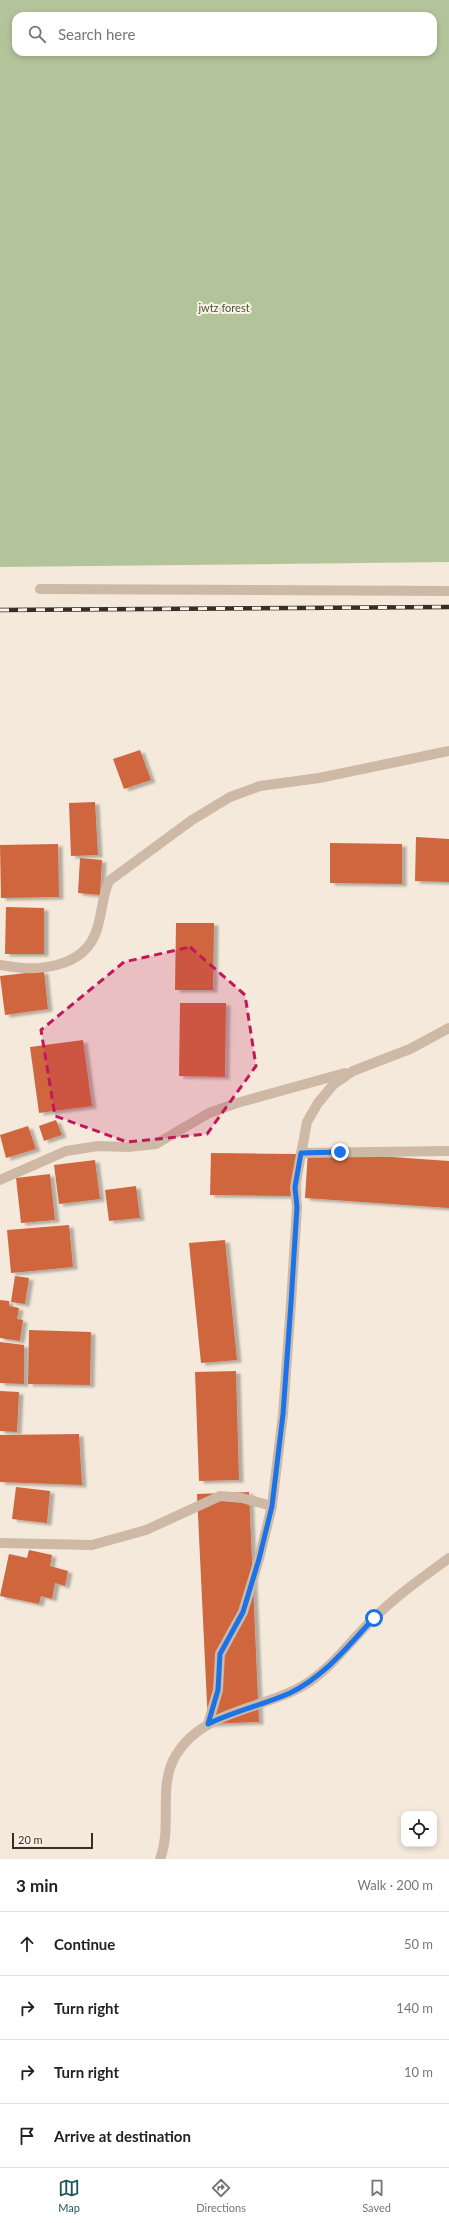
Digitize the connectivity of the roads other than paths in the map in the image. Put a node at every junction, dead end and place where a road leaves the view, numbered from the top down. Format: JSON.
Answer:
{"nodes":[{"id":1,"x":40,"y":589,"type":"dead end"},
{"id":2,"x":449,"y":591,"type":"edge"},
{"id":3,"x":449,"y":751,"type":"edge"},
{"id":4,"x":0,"y":965,"type":"edge"},
{"id":5,"x":449,"y":1028,"type":"edge"},
{"id":6,"x":353,"y":1071,"type":"junction"},
{"id":7,"x":449,"y":1151,"type":"edge"},
{"id":8,"x":301,"y":1153,"type":"junction"},
{"id":9,"x":0,"y":1180,"type":"edge"},
{"id":10,"x":272,"y":1506,"type":"junction"},
{"id":11,"x":0,"y":1543,"type":"edge"},
{"id":12,"x":449,"y":1558,"type":"edge"},
{"id":13,"x":208,"y":1724,"type":"junction"},
{"id":14,"x":160,"y":1859,"type":"edge"}],
"edges":[{"from":1,"to":2,"type":"street"},
{"from":3,"to":4,"type":"street"},
{"from":5,"to":6,"type":"street"},
{"from":6,"to":8,"type":"street"},
{"from":6,"to":9,"type":"street"},
{"from":7,"to":8,"type":"street"},
{"from":8,"to":10,"type":"street"},
{"from":10,"to":11,"type":"street"},
{"from":10,"to":13,"type":"street"},
{"from":12,"to":13,"type":"street"},
{"from":13,"to":14,"type":"street"}]}
